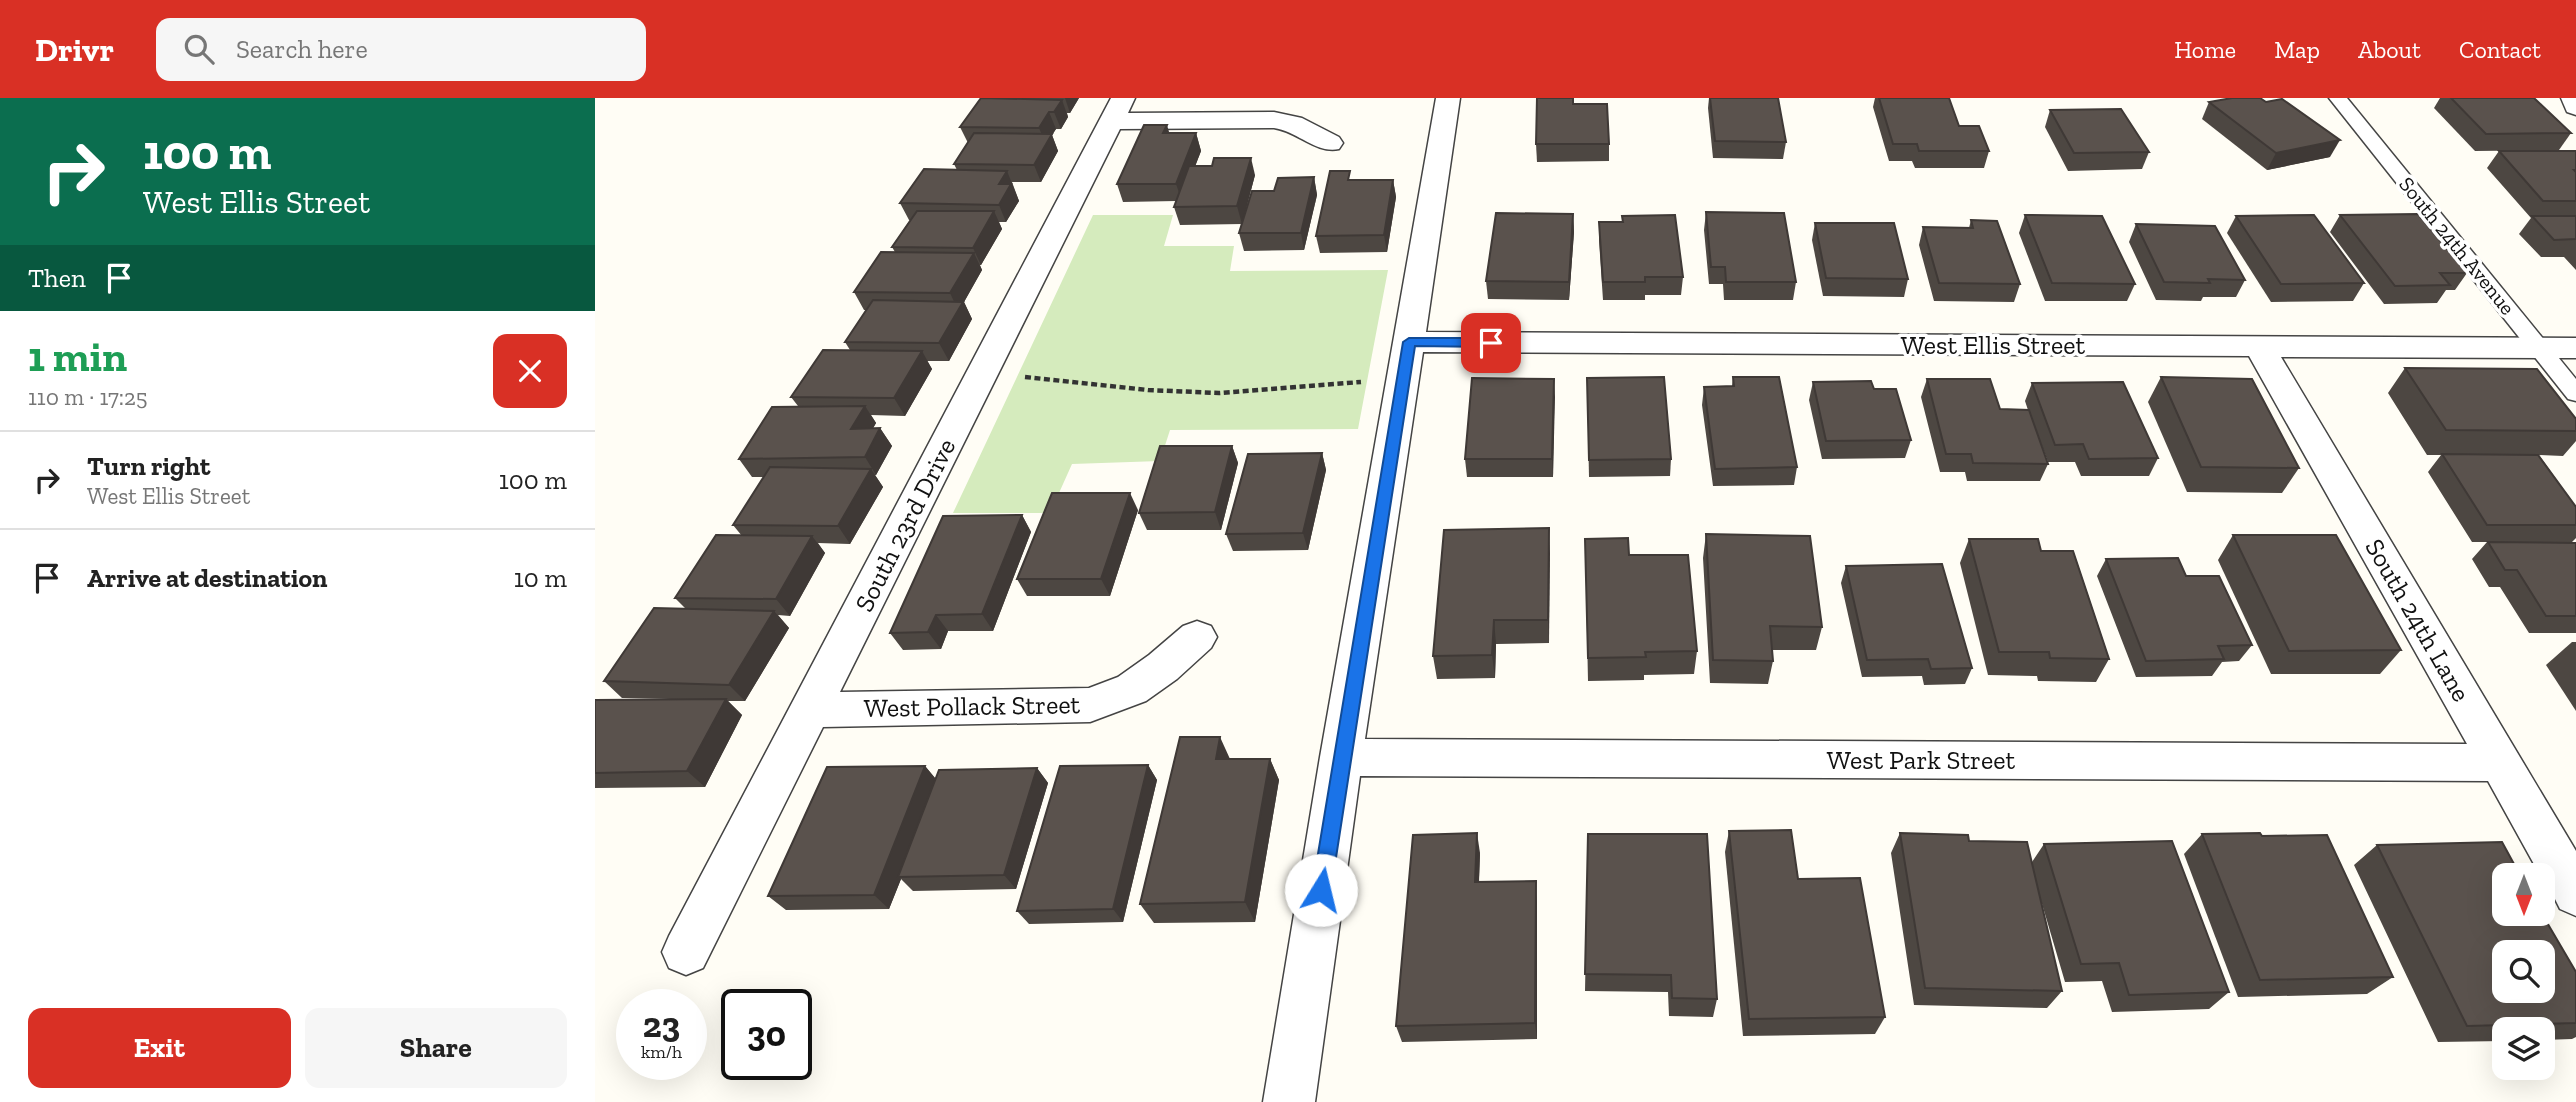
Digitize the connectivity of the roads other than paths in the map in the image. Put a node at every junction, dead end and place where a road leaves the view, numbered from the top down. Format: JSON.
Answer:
{"nodes":[{"id":1,"x":1448,"y":98,"type":"edge"},
{"id":2,"x":2338,"y":98,"type":"edge"},
{"id":3,"x":1117,"y":110,"type":"edge"},
{"id":4,"x":1330,"y":143,"type":"dead end"},
{"id":5,"x":1409,"y":342,"type":"junction"},
{"id":6,"x":2259,"y":346,"type":"junction"},
{"id":7,"x":2540,"y":348,"type":"junction"},
{"id":8,"x":2576,"y":348,"type":"edge"},
{"id":9,"x":2576,"y":394,"type":"edge"},
{"id":10,"x":1197,"y":637,"type":"dead end"},
{"id":11,"x":811,"y":710,"type":"junction"},
{"id":12,"x":1341,"y":757,"type":"junction"},
{"id":13,"x":2501,"y":763,"type":"junction"},
{"id":14,"x":2576,"y":894,"type":"edge"},
{"id":15,"x":686,"y":952,"type":"dead end"},
{"id":16,"x":1289,"y":1102,"type":"edge"}],
"edges":[{"from":1,"to":5,"type":"street"},
{"from":2,"to":7,"type":"lane","name":"South 24th Avenue"},
{"from":3,"to":4,"type":"street"},
{"from":3,"to":11,"type":"street","name":"South 23rd Drive"},
{"from":5,"to":6,"type":"street","name":"West Ellis Street"},
{"from":5,"to":12,"type":"street"},
{"from":6,"to":7,"type":"street","name":"West Ellis Street"},
{"from":6,"to":13,"type":"street","name":"South 24th Lane"},
{"from":7,"to":8,"type":"street","name":"West Ellis Street"},
{"from":7,"to":9,"type":"lane","name":"South 24th Avenue"},
{"from":10,"to":11,"type":"street","name":"West Pollack Street"},
{"from":11,"to":15,"type":"street","name":"South 23rd Drive"},
{"from":12,"to":13,"type":"street","name":"West Park Street"},
{"from":12,"to":16,"type":"street"},
{"from":13,"to":14,"type":"street","name":"South 24th Lane"}]}
